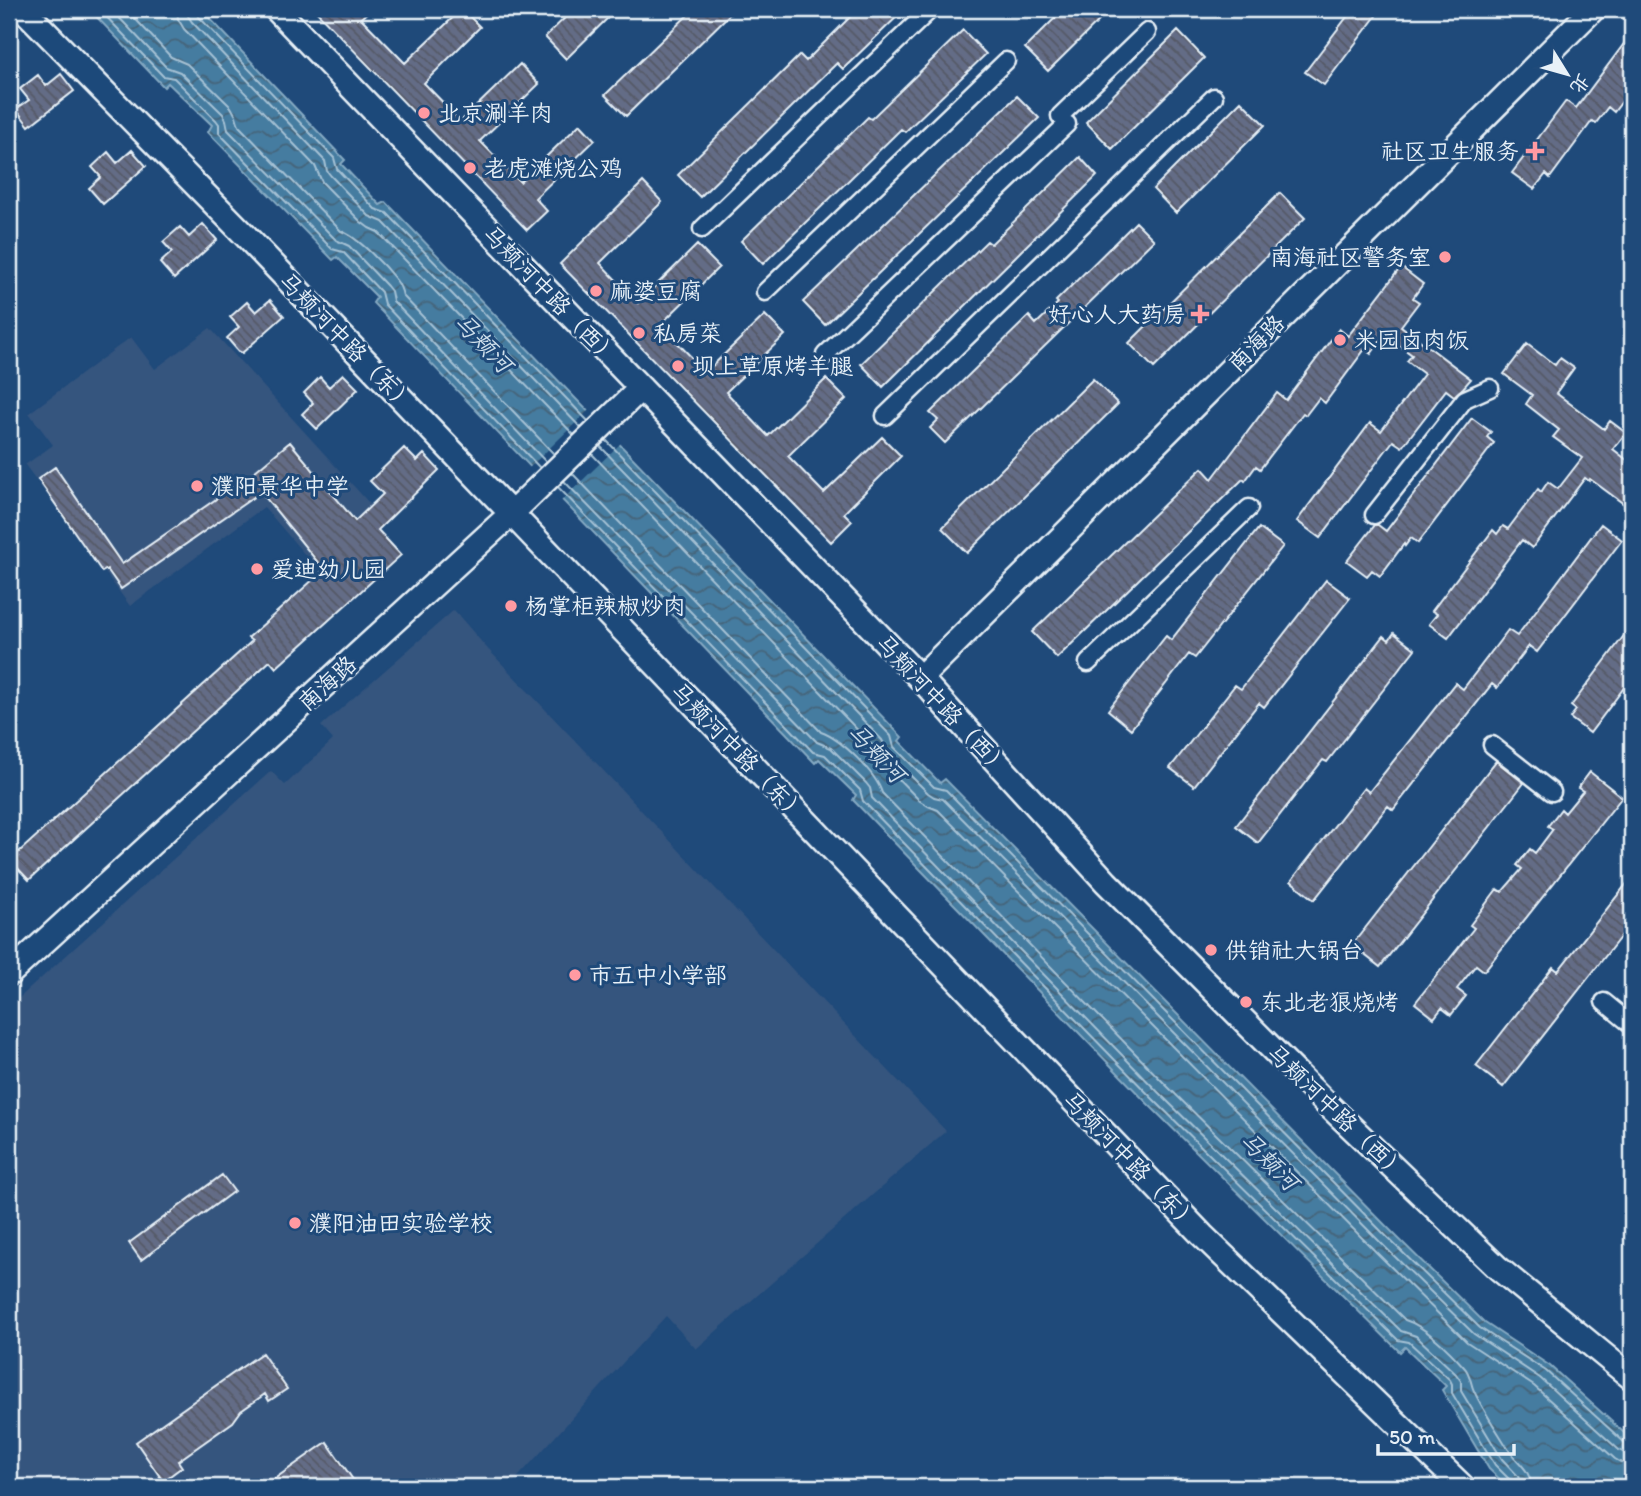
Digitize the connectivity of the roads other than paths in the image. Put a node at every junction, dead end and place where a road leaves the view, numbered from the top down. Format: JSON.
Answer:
{"nodes":[{"id":1,"x":23,"y":9,"type":"edge"},
{"id":2,"x":276,"y":9,"type":"edge"},
{"id":3,"x":931,"y":9,"type":"edge"},
{"id":4,"x":1593,"y":9,"type":"edge"},
{"id":5,"x":1147,"y":32,"type":"dead end"},
{"id":6,"x":1006,"y":61,"type":"dead end"},
{"id":7,"x":1214,"y":97,"type":"dead end"},
{"id":8,"x":702,"y":229,"type":"dead end"},
{"id":9,"x":765,"y":292,"type":"dead end"},
{"id":10,"x":825,"y":355,"type":"dead end"},
{"id":11,"x":642,"y":388,"type":"junction"},
{"id":12,"x":1490,"y":388,"type":"dead end"},
{"id":13,"x":885,"y":416,"type":"dead end"},
{"id":14,"x":1249,"y":508,"type":"dead end"},
{"id":15,"x":511,"y":514,"type":"junction"},
{"id":16,"x":1374,"y":515,"type":"dead end"},
{"id":17,"x":1088,"y":663,"type":"dead end"},
{"id":18,"x":920,"y":678,"type":"junction"},
{"id":19,"x":1492,"y":745,"type":"dead end"},
{"id":20,"x":1552,"y":792,"type":"dead end"},
{"id":21,"x":9,"y":974,"type":"edge"},
{"id":22,"x":1604,"y":1002,"type":"dead end"},
{"id":23,"x":1632,"y":1025,"type":"edge"},
{"id":24,"x":1632,"y":1378,"type":"edge"},
{"id":25,"x":1463,"y":1487,"type":"edge"}],
"edges":[{"from":1,"to":15,"type":"street","name":"马颊河中路（东）"},
{"from":2,"to":11,"type":"street","name":"马颊河中路（西）"},
{"from":3,"to":8,"type":"street"},
{"from":4,"to":18,"type":"street","name":"南海路"},
{"from":5,"to":10,"type":"street"},
{"from":6,"to":9,"type":"street"},
{"from":7,"to":13,"type":"street"},
{"from":11,"to":15,"type":"street","name":"南海路"},
{"from":11,"to":18,"type":"street","name":"马颊河中路（西）"},
{"from":12,"to":16,"type":"street"},
{"from":14,"to":17,"type":"street"},
{"from":15,"to":21,"type":"street","name":"南海路"},
{"from":15,"to":25,"type":"street","name":"马颊河中路（东）"},
{"from":18,"to":24,"type":"street","name":"马颊河中路（西）"},
{"from":19,"to":20,"type":"street"},
{"from":22,"to":23,"type":"street"}]}
